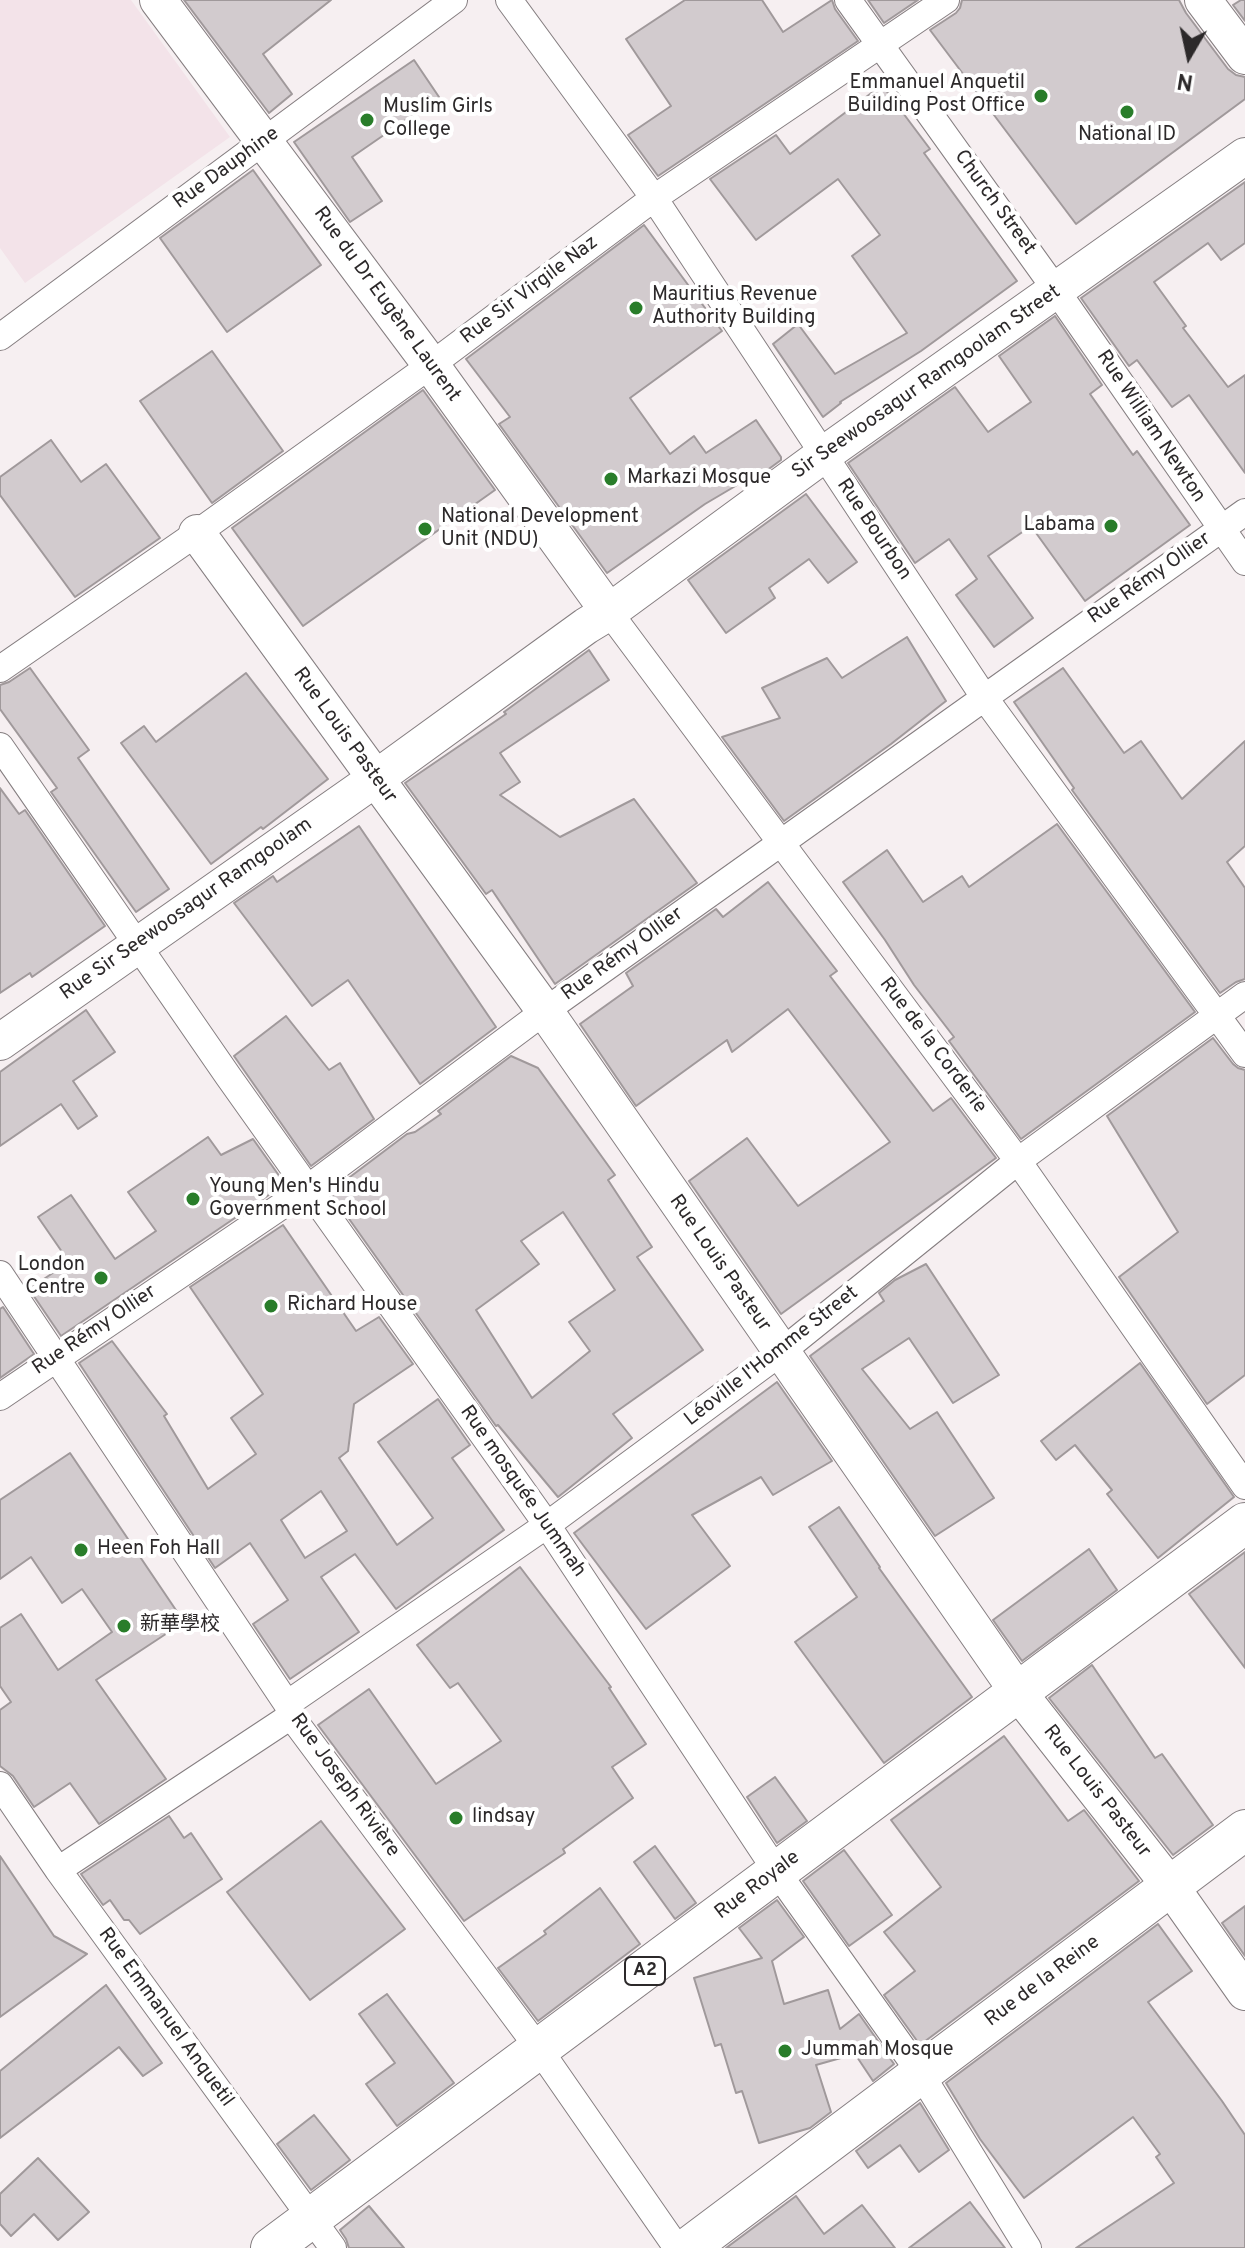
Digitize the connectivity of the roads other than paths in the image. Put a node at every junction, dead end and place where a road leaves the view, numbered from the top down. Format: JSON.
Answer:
{"nodes":[{"id":1,"x":158,"y":0,"type":"edge"},
{"id":2,"x":454,"y":0,"type":"edge"},
{"id":3,"x":509,"y":0,"type":"edge"},
{"id":4,"x":848,"y":0,"type":"edge"},
{"id":5,"x":946,"y":0,"type":"edge"},
{"id":6,"x":1203,"y":0,"type":"edge"},
{"id":7,"x":881,"y":46,"type":"junction"},
{"id":8,"x":1245,"y":56,"type":"edge"},
{"id":9,"x":265,"y":141,"type":"junction"},
{"id":10,"x":1245,"y":156,"type":"edge"},
{"id":11,"x":654,"y":198,"type":"junction"},
{"id":12,"x":1056,"y":290,"type":"junction"},
{"id":13,"x":0,"y":337,"type":"edge"},
{"id":14,"x":431,"y":365,"type":"junction"},
{"id":15,"x":823,"y":455,"type":"junction"},
{"id":16,"x":1245,"y":512,"type":"edge"},
{"id":17,"x":1221,"y":529,"type":"junction"},
{"id":18,"x":197,"y":533,"type":"junction"},
{"id":19,"x":1245,"y":562,"type":"edge"},
{"id":20,"x":609,"y":612,"type":"junction"},
{"id":21,"x":0,"y":669,"type":"edge"},
{"id":22,"x":984,"y":697,"type":"junction"},
{"id":23,"x":0,"y":746,"type":"edge"},
{"id":24,"x":375,"y":779,"type":"junction"},
{"id":25,"x":780,"y":842,"type":"junction"},
{"id":26,"x":136,"y":945,"type":"junction"},
{"id":27,"x":1245,"y":995,"type":"edge"},
{"id":28,"x":545,"y":1011,"type":"junction"},
{"id":29,"x":1217,"y":1015,"type":"junction"},
{"id":30,"x":0,"y":1042,"type":"edge"},
{"id":31,"x":1245,"y":1054,"type":"edge"},
{"id":32,"x":1018,"y":1161,"type":"junction"},
{"id":33,"x":308,"y":1188,"type":"junction"},
{"id":34,"x":0,"y":1274,"type":"edge"},
{"id":35,"x":780,"y":1353,"type":"junction"},
{"id":36,"x":56,"y":1357,"type":"junction"},
{"id":37,"x":0,"y":1397,"type":"edge"},
{"id":38,"x":1245,"y":1486,"type":"edge"},
{"id":39,"x":1245,"y":1523,"type":"edge"},
{"id":40,"x":547,"y":1525,"type":"junction"},
{"id":41,"x":1018,"y":1692,"type":"junction"},
{"id":42,"x":289,"y":1710,"type":"junction"},
{"id":43,"x":0,"y":1785,"type":"edge"},
{"id":44,"x":1245,"y":1830,"type":"edge"},
{"id":45,"x":58,"y":1870,"type":"junction"},
{"id":46,"x":777,"y":1872,"type":"junction"},
{"id":47,"x":1171,"y":1887,"type":"junction"},
{"id":48,"x":1245,"y":1992,"type":"edge"},
{"id":49,"x":539,"y":2049,"type":"junction"},
{"id":50,"x":921,"y":2074,"type":"junction"},
{"id":51,"x":322,"y":2233,"type":"edge"},
{"id":52,"x":271,"y":2248,"type":"edge"},
{"id":53,"x":677,"y":2248,"type":"edge"},
{"id":54,"x":688,"y":2248,"type":"edge"},
{"id":55,"x":1028,"y":2248,"type":"edge"}],
"edges":[{"from":1,"to":9,"type":"main road","name":"Rue du Dr Eugène Laurent"},
{"from":2,"to":9,"type":"street","name":"Rue Dauphine"},
{"from":3,"to":11,"type":"street","name":"Rue Bourbon"},
{"from":4,"to":7,"type":"street","name":"Church Street"},
{"from":5,"to":7,"type":"street","name":"Rue Sir Virgile Naz"},
{"from":6,"to":8,"type":"main road"},
{"from":7,"to":11,"type":"street","name":"Rue Sir Virgile Naz"},
{"from":7,"to":12,"type":"street","name":"Church Street"},
{"from":9,"to":13,"type":"street","name":"Rue Dauphine"},
{"from":9,"to":14,"type":"main road","name":"Rue du Dr Eugène Laurent"},
{"from":10,"to":12,"type":"main road","name":"Sir Seewoosagur Ramgoolam Street"},
{"from":11,"to":14,"type":"street","name":"Rue Sir Virgile Naz"},
{"from":11,"to":15,"type":"street","name":"Rue Bourbon"},
{"from":12,"to":15,"type":"main road","name":"Sir Seewoosagur Ramgoolam Street"},
{"from":12,"to":17,"type":"street","name":"Rue William Newton"},
{"from":14,"to":18,"type":"street","name":"Rue Sir Virgile Naz"},
{"from":14,"to":20,"type":"main road","name":"Rue du Dr Eugène Laurent"},
{"from":15,"to":20,"type":"main road","name":"Sir Seewoosagur Ramgoolam Street"},
{"from":15,"to":22,"type":"street","name":"Rue Bourbon"},
{"from":16,"to":17,"type":"street","name":"Rue Rémy Ollier"},
{"from":17,"to":19,"type":"street","name":"Rue William Newton"},
{"from":17,"to":22,"type":"street","name":"Rue Rémy Ollier"},
{"from":18,"to":21,"type":"street","name":"Rue Sir Virgile Naz"},
{"from":18,"to":24,"type":"main road","name":"Rue Louis Pasteur"},
{"from":20,"to":24,"type":"main road","name":"Sir Seewoosagur Ramgoolam Street"},
{"from":20,"to":25,"type":"street","name":"Rue de la Corderie"},
{"from":22,"to":25,"type":"street","name":"Rue Rémy Ollier"},
{"from":22,"to":29,"type":"street","name":"Rue Bourbon"},
{"from":23,"to":26,"type":"street","name":"Rue mosquée Jummah"},
{"from":24,"to":26,"type":"main road","name":"Rue Sir Seewoosagur Ramgoolam"},
{"from":24,"to":28,"type":"main road","name":"Rue Louis Pasteur"},
{"from":25,"to":28,"type":"street","name":"Rue Rémy Ollier"},
{"from":25,"to":32,"type":"street","name":"Rue de la Corderie"},
{"from":26,"to":30,"type":"main road","name":"Rue Sir Seewoosagur Ramgoolam"},
{"from":26,"to":33,"type":"street","name":"Rue mosquée Jummah"},
{"from":27,"to":29,"type":"street","name":"Léoville l'Homme Street"},
{"from":28,"to":33,"type":"street","name":"Rue Rémy Ollier"},
{"from":28,"to":35,"type":"main road","name":"Rue Louis Pasteur"},
{"from":29,"to":31,"type":"street","name":"Rue Bourbon"},
{"from":29,"to":32,"type":"street","name":"Léoville l'Homme Street"},
{"from":32,"to":35,"type":"street","name":"Léoville l'Homme Street"},
{"from":32,"to":38,"type":"street","name":"Rue de la Corderie"},
{"from":33,"to":36,"type":"street","name":"Rue Rémy Ollier"},
{"from":33,"to":40,"type":"street","name":"Rue mosquée Jummah"},
{"from":34,"to":36,"type":"street","name":"Rue Joseph Rivière"},
{"from":35,"to":40,"type":"street","name":"Léoville l'Homme Street"},
{"from":35,"to":41,"type":"main road","name":"Rue Louis Pasteur"},
{"from":36,"to":37,"type":"street","name":"Rue Rémy Ollier"},
{"from":36,"to":42,"type":"street","name":"Rue Joseph Rivière"},
{"from":39,"to":41,"type":"main road","name":"Rue Royale","number":"A2"},
{"from":40,"to":42,"type":"street","name":"Léoville l'Homme Street"},
{"from":40,"to":46,"type":"street","name":"Rue mosquée Jummah"},
{"from":41,"to":46,"type":"main road","name":"Rue Royale","number":"A2"},
{"from":41,"to":47,"type":"main road","name":"Rue Louis Pasteur"},
{"from":42,"to":45,"type":"street","name":"Léoville l'Homme Street"},
{"from":42,"to":49,"type":"street","name":"Rue Joseph Rivière"},
{"from":43,"to":45,"type":"street","name":"Rue Emmanuel Anquetil"},
{"from":44,"to":47,"type":"main road","name":"Rue de la Reine"},
{"from":45,"to":51,"type":"street","name":"Rue Emmanuel Anquetil"},
{"from":46,"to":49,"type":"main road","name":"Rue Royale","number":"A2"},
{"from":46,"to":50,"type":"street","name":"Rue mosquée Jummah"},
{"from":47,"to":48,"type":"main road","name":"Rue Louis Pasteur"},
{"from":47,"to":50,"type":"main road","name":"Rue de la Reine"},
{"from":49,"to":51,"type":"main road","name":"Rue Royale","number":"A2"},
{"from":49,"to":53,"type":"street","name":"Rue Joseph Rivière"},
{"from":50,"to":54,"type":"main road","name":"Rue de la Reine"},
{"from":50,"to":55,"type":"street","name":"Rue mosquée Jummah"},
{"from":51,"to":52,"type":"main road","name":"Rue Royale","number":"A2"}]}
